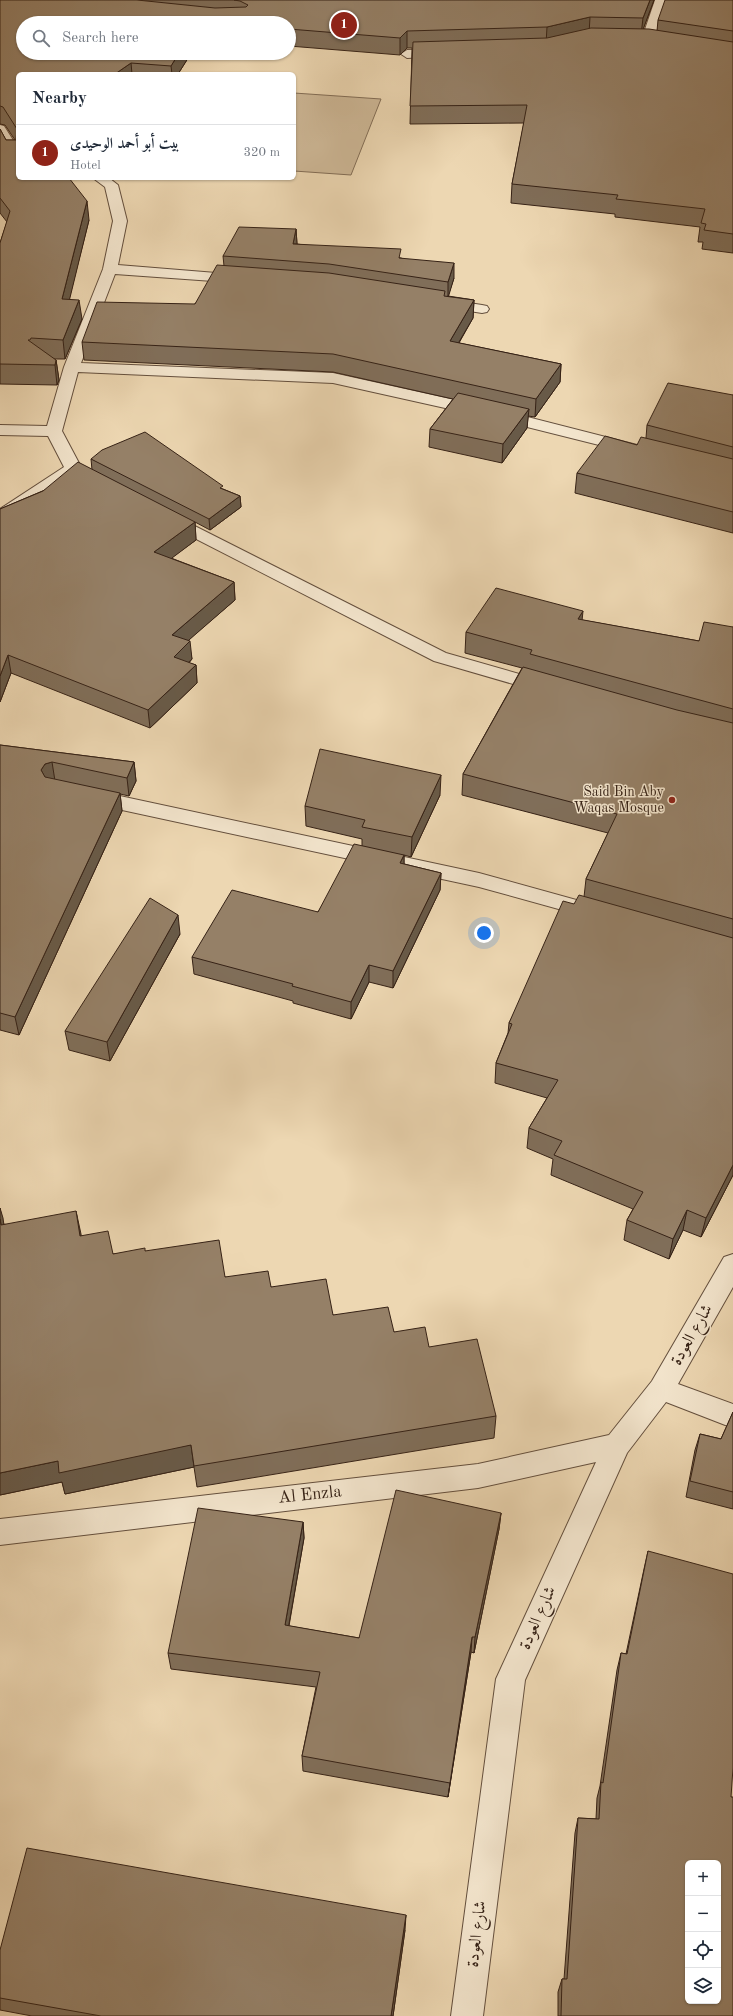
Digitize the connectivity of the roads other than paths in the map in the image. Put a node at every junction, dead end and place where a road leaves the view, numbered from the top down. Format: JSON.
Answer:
{"nodes":[{"id":1,"x":661,"y":0,"type":"edge"},
{"id":2,"x":633,"y":41,"type":"edge"},
{"id":3,"x":647,"y":41,"type":"junction"},
{"id":4,"x":663,"y":43,"type":"edge"},
{"id":5,"x":451,"y":53,"type":"edge"},
{"id":6,"x":407,"y":54,"type":"edge"},
{"id":7,"x":0,"y":129,"type":"edge"},
{"id":8,"x":16,"y":154,"type":"edge"},
{"id":9,"x":0,"y":157,"type":"edge"},
{"id":10,"x":103,"y":180,"type":"edge"},
{"id":11,"x":110,"y":269,"type":"junction"},
{"id":12,"x":258,"y":280,"type":"edge"},
{"id":13,"x":428,"y":301,"type":"edge"},
{"id":14,"x":482,"y":309,"type":"dead end"},
{"id":15,"x":72,"y":367,"type":"junction"},
{"id":16,"x":0,"y":430,"type":"edge"},
{"id":17,"x":54,"y":431,"type":"junction"},
{"id":18,"x":643,"y":451,"type":"edge"},
{"id":19,"x":73,"y":468,"type":"junction"},
{"id":20,"x":109,"y":487,"type":"edge"},
{"id":21,"x":152,"y":509,"type":"edge"},
{"id":22,"x":0,"y":517,"type":"edge"},
{"id":23,"x":561,"y":691,"type":"edge"},
{"id":24,"x":70,"y":792,"type":"edge"},
{"id":25,"x":610,"y":916,"type":"edge"},
{"id":26,"x":733,"y":1264,"type":"edge"},
{"id":27,"x":661,"y":1389,"type":"junction"},
{"id":28,"x":733,"y":1416,"type":"edge"},
{"id":29,"x":617,"y":1444,"type":"junction"},
{"id":30,"x":0,"y":1532,"type":"edge"},
{"id":31,"x":467,"y":2016,"type":"edge"}],
"edges":[{"from":1,"to":3,"type":"street"},
{"from":2,"to":3,"type":"street"},
{"from":3,"to":4,"type":"street"},
{"from":5,"to":6,"type":"street"},
{"from":7,"to":8,"type":"street"},
{"from":8,"to":9,"type":"street"},
{"from":10,"to":11,"type":"street"},
{"from":11,"to":12,"type":"street"},
{"from":11,"to":15,"type":"street"},
{"from":13,"to":14,"type":"street"},
{"from":15,"to":17,"type":"street"},
{"from":15,"to":18,"type":"street"},
{"from":16,"to":17,"type":"street"},
{"from":17,"to":19,"type":"street"},
{"from":19,"to":20,"type":"street"},
{"from":19,"to":22,"type":"street"},
{"from":21,"to":23,"type":"street"},
{"from":24,"to":25,"type":"street"},
{"from":26,"to":27,"type":"street","name":"شارع العودة"},
{"from":27,"to":28,"type":"street"},
{"from":27,"to":29,"type":"street","name":"شارع العودة"},
{"from":29,"to":30,"type":"street","name":"Al Enzla"},
{"from":29,"to":31,"type":"street","name":"شارع العودة"}]}
